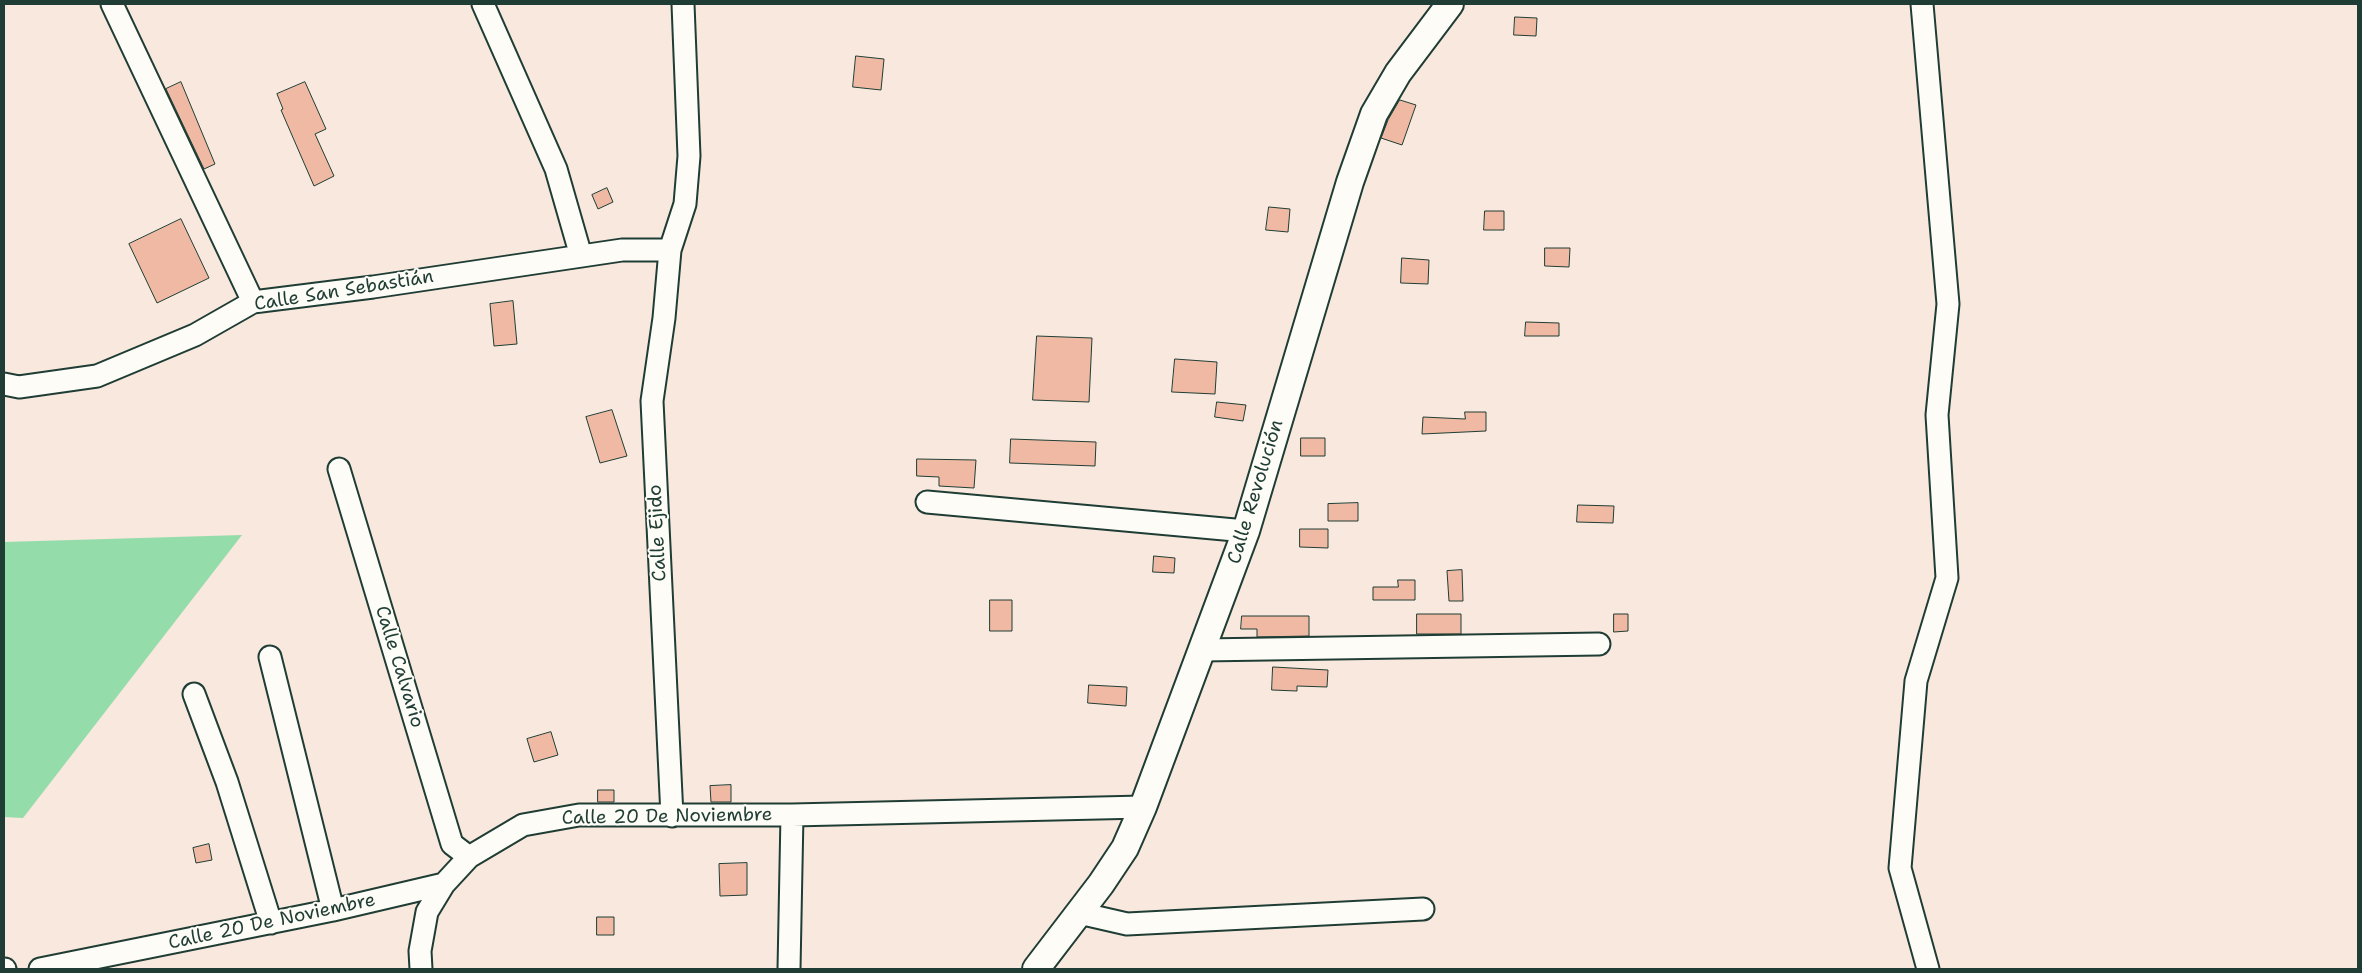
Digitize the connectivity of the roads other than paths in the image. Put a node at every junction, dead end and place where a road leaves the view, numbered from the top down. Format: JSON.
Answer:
{"nodes":[{"id":1,"x":112,"y":4,"type":"edge"},
{"id":2,"x":483,"y":4,"type":"edge"},
{"id":3,"x":683,"y":4,"type":"edge"},
{"id":4,"x":1450,"y":4,"type":"edge"},
{"id":5,"x":1922,"y":4,"type":"edge"},
{"id":6,"x":670,"y":250,"type":"junction"},
{"id":7,"x":581,"y":256,"type":"junction"},
{"id":8,"x":253,"y":302,"type":"junction"},
{"id":9,"x":4,"y":384,"type":"edge"},
{"id":10,"x":339,"y":469,"type":"dead end"},
{"id":11,"x":927,"y":502,"type":"dead end"},
{"id":12,"x":1246,"y":532,"type":"junction"},
{"id":13,"x":1599,"y":644,"type":"dead end"},
{"id":14,"x":1202,"y":650,"type":"junction"},
{"id":15,"x":270,"y":657,"type":"dead end"},
{"id":16,"x":194,"y":694,"type":"dead end"},
{"id":17,"x":1143,"y":808,"type":"junction"},
{"id":18,"x":792,"y":815,"type":"junction"},
{"id":19,"x":672,"y":816,"type":"junction"},
{"id":20,"x":470,"y":857,"type":"junction"},
{"id":21,"x":444,"y":884,"type":"junction"},
{"id":22,"x":1423,"y":909,"type":"dead end"},
{"id":23,"x":333,"y":910,"type":"junction"},
{"id":24,"x":1079,"y":913,"type":"junction"},
{"id":25,"x":271,"y":923,"type":"junction"},
{"id":26,"x":40,"y":969,"type":"edge"},
{"id":27,"x":421,"y":969,"type":"edge"},
{"id":28,"x":789,"y":969,"type":"edge"},
{"id":29,"x":1036,"y":969,"type":"edge"},
{"id":30,"x":1928,"y":969,"type":"edge"}],
"edges":[{"from":1,"to":8,"type":"street"},
{"from":2,"to":7,"type":"street"},
{"from":3,"to":6,"type":"street","name":"Calle Ejido"},
{"from":4,"to":12,"type":"street","name":"Calle Revolución"},
{"from":5,"to":30,"type":"street"},
{"from":6,"to":7,"type":"street","name":"Calle San Sebastián"},
{"from":6,"to":19,"type":"street","name":"Calle Ejido"},
{"from":7,"to":8,"type":"street","name":"Calle San Sebastián"},
{"from":8,"to":9,"type":"street","name":"Calle San Sebastián"},
{"from":10,"to":20,"type":"street","name":"Calle Calvario"},
{"from":11,"to":12,"type":"street"},
{"from":12,"to":14,"type":"street","name":"Calle Revolución"},
{"from":13,"to":14,"type":"street"},
{"from":14,"to":17,"type":"street","name":"Calle Revolución"},
{"from":15,"to":23,"type":"street"},
{"from":16,"to":25,"type":"street"},
{"from":17,"to":18,"type":"street","name":"Calle 20 De Noviembre"},
{"from":17,"to":24,"type":"street","name":"Calle Revolución"},
{"from":18,"to":19,"type":"street","name":"Calle 20 De Noviembre"},
{"from":18,"to":28,"type":"street"},
{"from":19,"to":20,"type":"street","name":"Calle 20 De Noviembre"},
{"from":20,"to":21,"type":"street","name":"Calle 20 De Noviembre"},
{"from":21,"to":23,"type":"street","name":"Calle 20 De Noviembre"},
{"from":21,"to":27,"type":"street"},
{"from":22,"to":24,"type":"street"},
{"from":23,"to":25,"type":"street","name":"Calle 20 De Noviembre"},
{"from":24,"to":29,"type":"street","name":"Calle Revolución"},
{"from":25,"to":26,"type":"street","name":"Calle 20 De Noviembre"}]}
